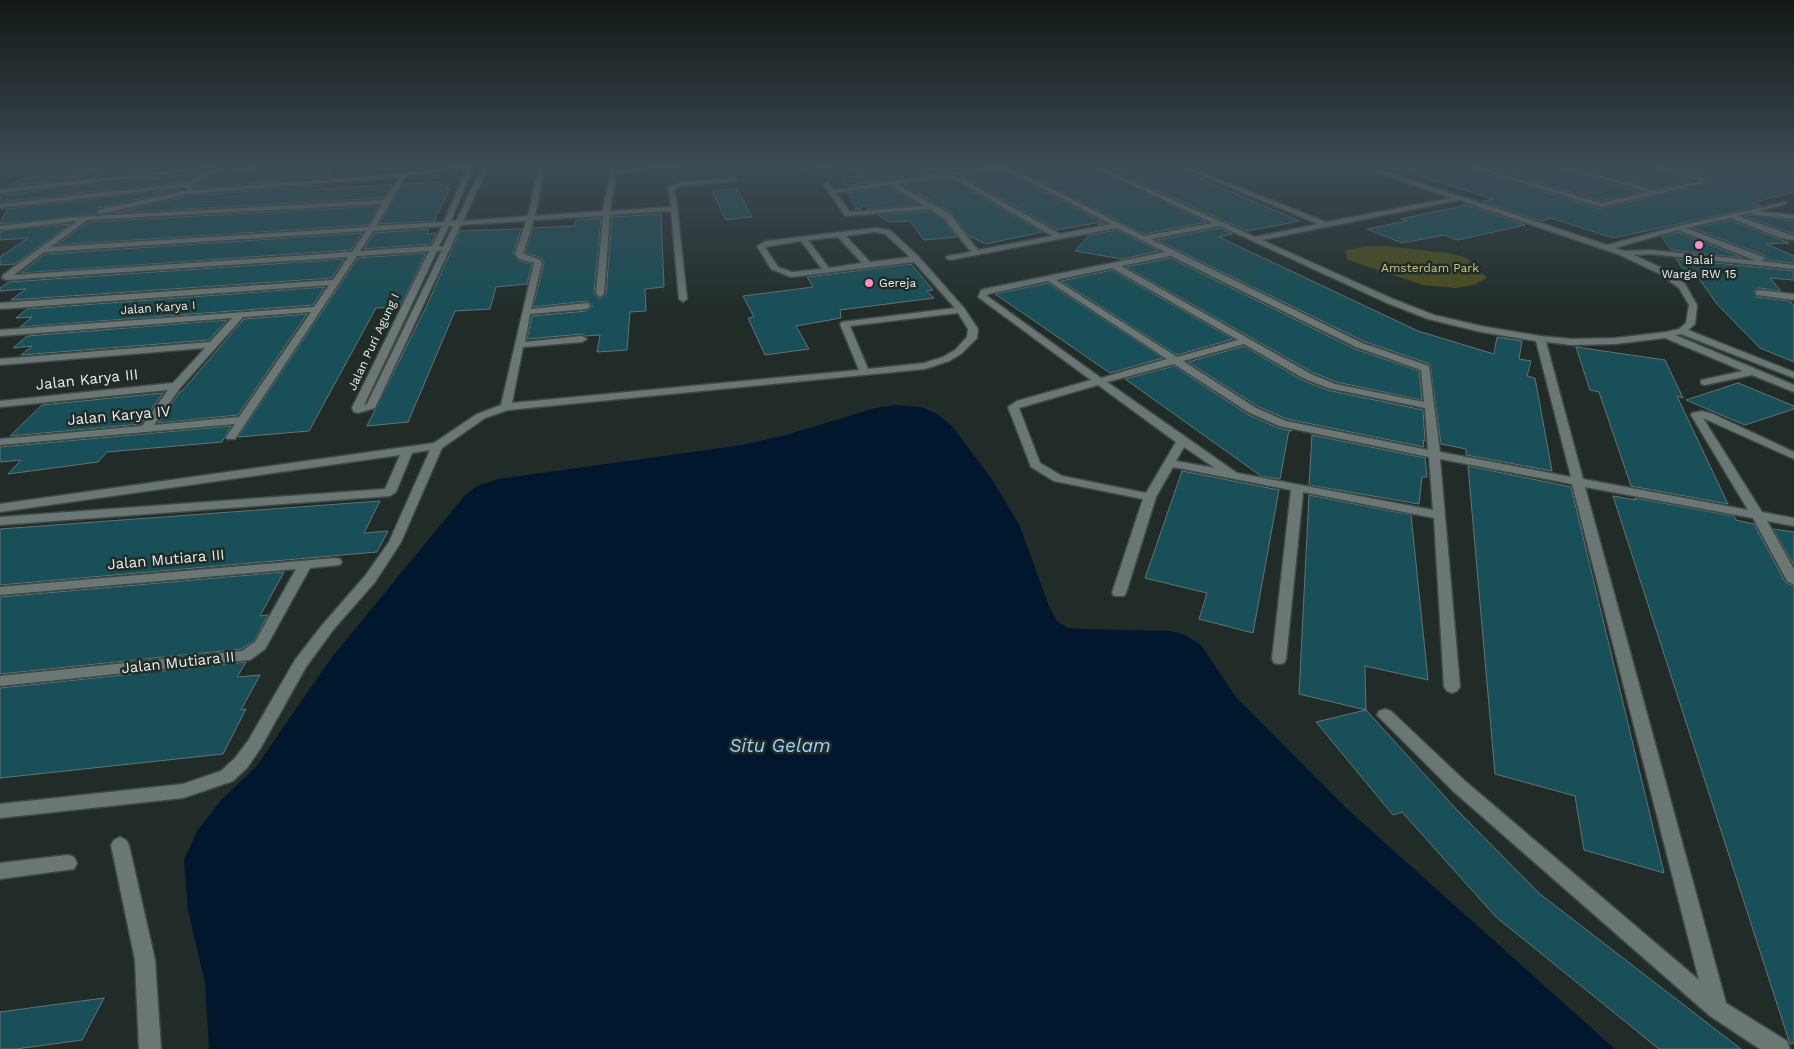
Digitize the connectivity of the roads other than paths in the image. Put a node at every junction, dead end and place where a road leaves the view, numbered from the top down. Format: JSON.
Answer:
{"nodes":[{"id":1,"x":77,"y":214,"type":"edge"},
{"id":2,"x":88,"y":214,"type":"edge"},
{"id":3,"x":174,"y":214,"type":"edge"},
{"id":4,"x":380,"y":214,"type":"edge"},
{"id":5,"x":450,"y":214,"type":"edge"},
{"id":6,"x":462,"y":214,"type":"edge"},
{"id":7,"x":562,"y":214,"type":"edge"},
{"id":8,"x":607,"y":214,"type":"edge"},
{"id":9,"x":675,"y":214,"type":"edge"},
{"id":10,"x":944,"y":214,"type":"edge"},
{"id":11,"x":1019,"y":214,"type":"edge"},
{"id":12,"x":1097,"y":214,"type":"edge"},
{"id":13,"x":1198,"y":214,"type":"edge"},
{"id":14,"x":1299,"y":214,"type":"edge"},
{"id":15,"x":1381,"y":214,"type":"edge"},
{"id":16,"x":1507,"y":214,"type":"edge"},
{"id":17,"x":1738,"y":214,"type":"edge"},
{"id":18,"x":1764,"y":214,"type":"edge"},
{"id":19,"x":531,"y":216,"type":"junction"},
{"id":20,"x":1731,"y":216,"type":"junction"},
{"id":21,"x":1794,"y":217,"type":"edge"},
{"id":22,"x":84,"y":219,"type":"junction"},
{"id":23,"x":447,"y":221,"type":"junction"},
{"id":24,"x":459,"y":221,"type":"junction"},
{"id":25,"x":1220,"y":224,"type":"junction"},
{"id":26,"x":1,"y":225,"type":"edge"},
{"id":27,"x":19,"y":225,"type":"junction"},
{"id":28,"x":1119,"y":225,"type":"junction"},
{"id":29,"x":1326,"y":225,"type":"junction"},
{"id":30,"x":372,"y":226,"type":"junction"},
{"id":31,"x":1678,"y":228,"type":"junction"},
{"id":32,"x":840,"y":234,"type":"junction"},
{"id":33,"x":0,"y":237,"type":"edge"},
{"id":34,"x":1059,"y":237,"type":"junction"},
{"id":35,"x":1144,"y":238,"type":"junction"},
{"id":36,"x":1794,"y":238,"type":"edge"},
{"id":37,"x":802,"y":239,"type":"junction"},
{"id":38,"x":1254,"y":239,"type":"junction"},
{"id":39,"x":48,"y":247,"type":"junction"},
{"id":40,"x":446,"y":248,"type":"junction"},
{"id":41,"x":1606,"y":248,"type":"junction"},
{"id":42,"x":433,"y":249,"type":"junction"},
{"id":43,"x":976,"y":253,"type":"junction"},
{"id":44,"x":1172,"y":253,"type":"junction"},
{"id":45,"x":1623,"y":253,"type":"junction"},
{"id":46,"x":352,"y":254,"type":"junction"},
{"id":47,"x":950,"y":258,"type":"dead end"},
{"id":48,"x":916,"y":259,"type":"junction"},
{"id":49,"x":868,"y":265,"type":"junction"},
{"id":50,"x":1113,"y":265,"type":"junction"},
{"id":51,"x":1776,"y":265,"type":"junction"},
{"id":52,"x":1794,"y":267,"type":"edge"},
{"id":53,"x":827,"y":270,"type":"junction"},
{"id":54,"x":1048,"y":278,"type":"junction"},
{"id":55,"x":3,"y":280,"type":"edge"},
{"id":56,"x":336,"y":282,"type":"junction"},
{"id":57,"x":1759,"y":293,"type":"dead end"},
{"id":58,"x":600,"y":294,"type":"dead end"},
{"id":59,"x":1794,"y":297,"type":"edge"},
{"id":60,"x":683,"y":299,"type":"dead end"},
{"id":61,"x":0,"y":306,"type":"edge"},
{"id":62,"x":588,"y":306,"type":"dead end"},
{"id":63,"x":317,"y":309,"type":"junction"},
{"id":64,"x":961,"y":310,"type":"junction"},
{"id":65,"x":526,"y":312,"type":"junction"},
{"id":66,"x":240,"y":315,"type":"junction"},
{"id":67,"x":407,"y":326,"type":"junction"},
{"id":68,"x":395,"y":327,"type":"junction"},
{"id":69,"x":1682,"y":330,"type":"junction"},
{"id":70,"x":0,"y":333,"type":"edge"},
{"id":71,"x":1666,"y":335,"type":"junction"},
{"id":72,"x":1540,"y":339,"type":"junction"},
{"id":73,"x":582,"y":340,"type":"dead end"},
{"id":74,"x":1246,"y":340,"type":"junction"},
{"id":75,"x":212,"y":345,"type":"junction"},
{"id":76,"x":520,"y":345,"type":"junction"},
{"id":77,"x":1175,"y":359,"type":"junction"},
{"id":78,"x":0,"y":362,"type":"edge"},
{"id":79,"x":1752,"y":372,"type":"junction"},
{"id":80,"x":865,"y":373,"type":"junction"},
{"id":81,"x":1794,"y":375,"type":"edge"},
{"id":82,"x":1098,"y":381,"type":"junction"},
{"id":83,"x":1705,"y":382,"type":"dead end"},
{"id":84,"x":176,"y":386,"type":"junction"},
{"id":85,"x":1794,"y":389,"type":"edge"},
{"id":86,"x":0,"y":404,"type":"edge"},
{"id":87,"x":1430,"y":406,"type":"junction"},
{"id":88,"x":506,"y":407,"type":"junction"},
{"id":89,"x":241,"y":420,"type":"junction"},
{"id":90,"x":145,"y":429,"type":"junction"},
{"id":91,"x":231,"y":437,"type":"dead end"},
{"id":92,"x":1182,"y":441,"type":"junction"},
{"id":93,"x":0,"y":442,"type":"edge"},
{"id":94,"x":437,"y":446,"type":"junction"},
{"id":95,"x":408,"y":450,"type":"junction"},
{"id":96,"x":1434,"y":455,"type":"junction"},
{"id":97,"x":1794,"y":456,"type":"edge"},
{"id":98,"x":1169,"y":463,"type":"junction"},
{"id":99,"x":1233,"y":475,"type":"junction"},
{"id":100,"x":1578,"y":482,"type":"junction"},
{"id":101,"x":1298,"y":489,"type":"junction"},
{"id":102,"x":1150,"y":497,"type":"junction"},
{"id":103,"x":0,"y":508,"type":"edge"},
{"id":104,"x":1757,"y":514,"type":"junction"},
{"id":105,"x":1440,"y":515,"type":"junction"},
{"id":106,"x":0,"y":521,"type":"edge"},
{"id":107,"x":1794,"y":522,"type":"edge"},
{"id":108,"x":335,"y":562,"type":"dead end"},
{"id":109,"x":306,"y":564,"type":"junction"},
{"id":110,"x":1794,"y":581,"type":"edge"},
{"id":111,"x":0,"y":591,"type":"edge"},
{"id":112,"x":1119,"y":593,"type":"dead end"},
{"id":113,"x":1279,"y":658,"type":"dead end"},
{"id":114,"x":0,"y":682,"type":"edge"},
{"id":115,"x":1452,"y":687,"type":"dead end"},
{"id":116,"x":1385,"y":715,"type":"dead end"},
{"id":117,"x":0,"y":811,"type":"edge"},
{"id":118,"x":120,"y":845,"type":"dead end"},
{"id":119,"x":68,"y":863,"type":"dead end"},
{"id":120,"x":0,"y":871,"type":"edge"},
{"id":121,"x":1717,"y":1009,"type":"junction"},
{"id":122,"x":150,"y":1049,"type":"edge"},
{"id":123,"x":1779,"y":1049,"type":"edge"}],
"edges":[{"from":1,"to":26,"type":"street"},
{"from":2,"to":26,"type":"street"},
{"from":3,"to":22,"type":"street"},
{"from":4,"to":30,"type":"street"},
{"from":5,"to":23,"type":"street","name":"Jalan Puri Agung I"},
{"from":6,"to":24,"type":"street","name":"Jalan Puri Agung I"},
{"from":7,"to":19,"type":"street"},
{"from":8,"to":58,"type":"street"},
{"from":9,"to":60,"type":"street"},
{"from":10,"to":43,"type":"street"},
{"from":11,"to":34,"type":"street"},
{"from":12,"to":28,"type":"street"},
{"from":13,"to":25,"type":"street"},
{"from":14,"to":29,"type":"street"},
{"from":15,"to":29,"type":"street"},
{"from":16,"to":41,"type":"street"},
{"from":17,"to":20,"type":"street"},
{"from":18,"to":21,"type":"street"},
{"from":19,"to":24,"type":"street"},
{"from":19,"to":65,"type":"street"},
{"from":20,"to":31,"type":"street"},
{"from":20,"to":36,"type":"street"},
{"from":22,"to":27,"type":"street"},
{"from":22,"to":39,"type":"street"},
{"from":23,"to":24,"type":"street"},
{"from":23,"to":30,"type":"street"},
{"from":23,"to":42,"type":"street","name":"Jalan Puri Agung I"},
{"from":24,"to":40,"type":"street","name":"Jalan Puri Agung I"},
{"from":25,"to":35,"type":"street"},
{"from":25,"to":38,"type":"street"},
{"from":26,"to":27,"type":"street"},
{"from":27,"to":33,"type":"street"},
{"from":28,"to":34,"type":"street"},
{"from":28,"to":35,"type":"street"},
{"from":29,"to":38,"type":"street"},
{"from":30,"to":39,"type":"street"},
{"from":30,"to":46,"type":"street"},
{"from":31,"to":41,"type":"street"},
{"from":31,"to":51,"type":"street"},
{"from":32,"to":37,"type":"street"},
{"from":32,"to":48,"type":"street"},
{"from":32,"to":49,"type":"street"},
{"from":34,"to":43,"type":"street"},
{"from":35,"to":44,"type":"street"},
{"from":37,"to":53,"type":"street"},
{"from":37,"to":53,"type":"street"},
{"from":38,"to":72,"type":"street"},
{"from":39,"to":55,"type":"street"},
{"from":40,"to":42,"type":"street"},
{"from":40,"to":67,"type":"street","name":"Jalan Puri Agung I"},
{"from":41,"to":45,"type":"street"},
{"from":42,"to":46,"type":"street"},
{"from":42,"to":68,"type":"street","name":"Jalan Puri Agung I"},
{"from":43,"to":47,"type":"street"},
{"from":44,"to":50,"type":"street"},
{"from":44,"to":87,"type":"street"},
{"from":45,"to":51,"type":"street"},
{"from":45,"to":69,"type":"street"},
{"from":46,"to":55,"type":"street"},
{"from":46,"to":56,"type":"street"},
{"from":48,"to":49,"type":"street"},
{"from":48,"to":64,"type":"street"},
{"from":49,"to":53,"type":"street"},
{"from":50,"to":54,"type":"street"},
{"from":50,"to":74,"type":"street"},
{"from":51,"to":52,"type":"street"},
{"from":54,"to":77,"type":"street"},
{"from":54,"to":82,"type":"street"},
{"from":56,"to":61,"type":"street"},
{"from":56,"to":63,"type":"street"},
{"from":57,"to":59,"type":"street"},
{"from":62,"to":65,"type":"street"},
{"from":63,"to":66,"type":"street","name":"Jalan Karya I"},
{"from":63,"to":89,"type":"street"},
{"from":64,"to":80,"type":"street"},
{"from":64,"to":80,"type":"street"},
{"from":65,"to":76,"type":"street"},
{"from":66,"to":70,"type":"street","name":"Jalan Karya I"},
{"from":66,"to":75,"type":"street"},
{"from":67,"to":68,"type":"street"},
{"from":67,"to":68,"type":"street","name":"Jalan Puri Agung I"},
{"from":69,"to":71,"type":"street"},
{"from":69,"to":81,"type":"street"},
{"from":71,"to":72,"type":"street"},
{"from":71,"to":79,"type":"street"},
{"from":72,"to":100,"type":"street"},
{"from":73,"to":76,"type":"street"},
{"from":74,"to":77,"type":"street"},
{"from":74,"to":87,"type":"street"},
{"from":75,"to":78,"type":"street"},
{"from":75,"to":84,"type":"street"},
{"from":76,"to":88,"type":"street"},
{"from":77,"to":82,"type":"street"},
{"from":77,"to":96,"type":"street"},
{"from":79,"to":83,"type":"street"},
{"from":79,"to":85,"type":"street"},
{"from":80,"to":88,"type":"street"},
{"from":82,"to":92,"type":"street"},
{"from":82,"to":102,"type":"street"},
{"from":84,"to":86,"type":"street","name":"Jalan Karya III"},
{"from":84,"to":90,"type":"street"},
{"from":87,"to":96,"type":"street"},
{"from":88,"to":94,"type":"street"},
{"from":89,"to":90,"type":"street","name":"Jalan Karya IV"},
{"from":89,"to":91,"type":"street"},
{"from":90,"to":93,"type":"street","name":"Jalan Karya IV"},
{"from":92,"to":98,"type":"street"},
{"from":92,"to":99,"type":"street"},
{"from":94,"to":95,"type":"street"},
{"from":94,"to":117,"type":"street"},
{"from":95,"to":103,"type":"street"},
{"from":95,"to":106,"type":"street"},
{"from":96,"to":100,"type":"street"},
{"from":96,"to":105,"type":"street"},
{"from":97,"to":104,"type":"street"},
{"from":98,"to":99,"type":"street"},
{"from":98,"to":102,"type":"street"},
{"from":99,"to":101,"type":"street"},
{"from":100,"to":104,"type":"street"},
{"from":100,"to":121,"type":"street"},
{"from":101,"to":105,"type":"street"},
{"from":101,"to":113,"type":"street"},
{"from":102,"to":112,"type":"street"},
{"from":104,"to":107,"type":"street"},
{"from":104,"to":110,"type":"street"},
{"from":105,"to":115,"type":"street"},
{"from":108,"to":109,"type":"street","name":"Jalan Mutiara III"},
{"from":109,"to":111,"type":"street","name":"Jalan Mutiara III"},
{"from":109,"to":114,"type":"street","name":"Jalan Mutiara II"},
{"from":116,"to":121,"type":"street"},
{"from":118,"to":122,"type":"street"},
{"from":119,"to":120,"type":"street"},
{"from":121,"to":123,"type":"street"}]}
